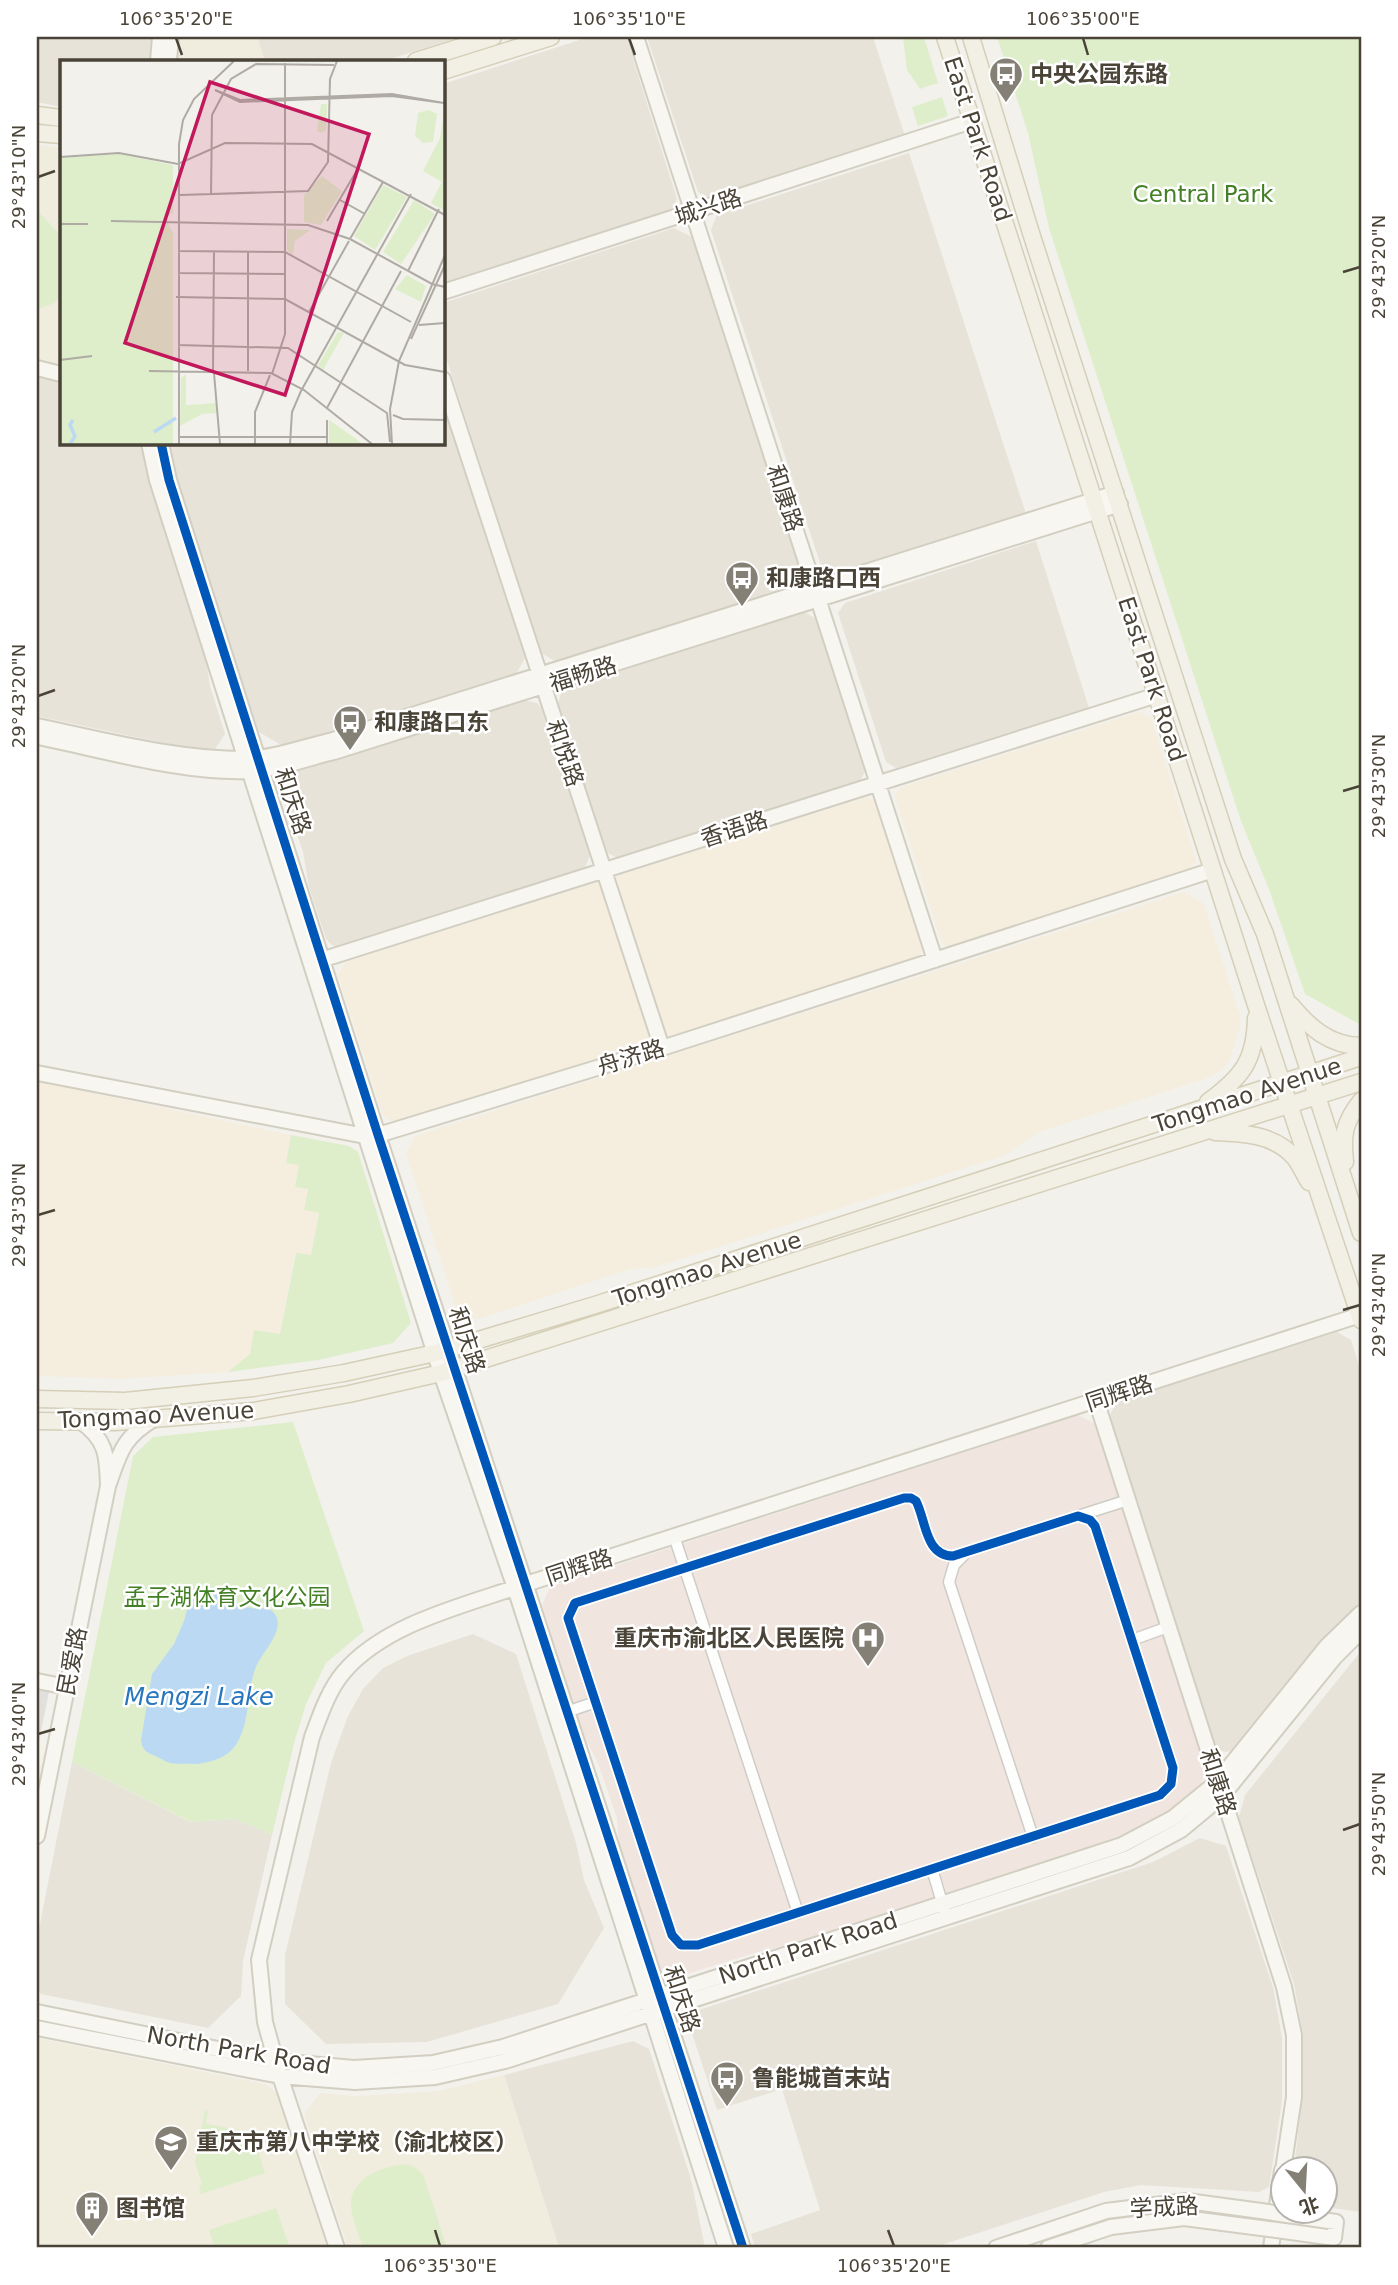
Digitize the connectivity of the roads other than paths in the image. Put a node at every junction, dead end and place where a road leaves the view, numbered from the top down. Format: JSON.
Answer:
{"nodes":[{"id":1,"x":160,"y":37,"type":"edge"},
{"id":2,"x":171,"y":37,"type":"edge"},
{"id":3,"x":493,"y":37,"type":"edge"},
{"id":4,"x":551,"y":37,"type":"edge"},
{"id":5,"x":636,"y":37,"type":"edge"},
{"id":6,"x":945,"y":37,"type":"edge"},
{"id":7,"x":974,"y":42,"type":"edge"},
{"id":8,"x":158,"y":60,"type":"edge"},
{"id":9,"x":169,"y":60,"type":"edge"},
{"id":10,"x":419,"y":60,"type":"edge"},
{"id":11,"x":444,"y":71,"type":"edge"},
{"id":12,"x":37,"y":115,"type":"edge"},
{"id":13,"x":60,"y":118,"type":"edge"},
{"id":14,"x":972,"y":121,"type":"junction"},
{"id":15,"x":37,"y":133,"type":"edge"},
{"id":16,"x":60,"y":135,"type":"edge"},
{"id":17,"x":693,"y":212,"type":"junction"},
{"id":18,"x":444,"y":292,"type":"edge"},
{"id":19,"x":37,"y":368,"type":"edge"},
{"id":20,"x":60,"y":374,"type":"edge"},
{"id":21,"x":444,"y":382,"type":"edge"},
{"id":22,"x":149,"y":444,"type":"edge"},
{"id":23,"x":161,"y":444,"type":"edge"},
{"id":24,"x":1118,"y":499,"type":"junction"},
{"id":25,"x":1097,"y":505,"type":"junction"},
{"id":26,"x":816,"y":594,"type":"junction"},
{"id":27,"x":541,"y":681,"type":"junction"},
{"id":28,"x":1157,"y":695,"type":"junction"},
{"id":29,"x":37,"y":726,"type":"edge"},
{"id":30,"x":37,"y":737,"type":"edge"},
{"id":31,"x":254,"y":764,"type":"junction"},
{"id":32,"x":878,"y":783,"type":"junction"},
{"id":33,"x":604,"y":870,"type":"junction"},
{"id":34,"x":1213,"y":870,"type":"junction"},
{"id":35,"x":935,"y":960,"type":"junction"},
{"id":36,"x":317,"y":961,"type":"junction"},
{"id":37,"x":1284,"y":996,"type":"junction"},
{"id":38,"x":1256,"y":1005,"type":"junction"},
{"id":39,"x":1361,"y":1046,"type":"edge"},
{"id":40,"x":662,"y":1048,"type":"junction"},
{"id":41,"x":1361,"y":1057,"type":"edge"},
{"id":42,"x":37,"y":1073,"type":"edge"},
{"id":43,"x":1309,"y":1074,"type":"junction"},
{"id":44,"x":1361,"y":1082,"type":"edge"},
{"id":45,"x":1282,"y":1083,"type":"junction"},
{"id":46,"x":1316,"y":1096,"type":"junction"},
{"id":47,"x":1361,"y":1101,"type":"edge"},
{"id":48,"x":1289,"y":1104,"type":"junction"},
{"id":49,"x":1194,"y":1112,"type":"junction"},
{"id":50,"x":1202,"y":1132,"type":"junction"},
{"id":51,"x":372,"y":1135,"type":"junction"},
{"id":52,"x":1349,"y":1196,"type":"junction"},
{"id":53,"x":1322,"y":1204,"type":"junction"},
{"id":54,"x":1361,"y":1233,"type":"edge"},
{"id":55,"x":1361,"y":1318,"type":"edge"},
{"id":56,"x":443,"y":1351,"type":"junction"},
{"id":57,"x":449,"y":1370,"type":"junction"},
{"id":58,"x":37,"y":1399,"type":"edge"},
{"id":59,"x":1097,"y":1400,"type":"junction"},
{"id":60,"x":155,"y":1419,"type":"junction"},
{"id":61,"x":37,"y":1421,"type":"edge"},
{"id":62,"x":80,"y":1421,"type":"junction"},
{"id":63,"x":108,"y":1486,"type":"junction"},
{"id":64,"x":1128,"y":1500,"type":"junction"},
{"id":65,"x":1078,"y":1516,"type":"junction"},
{"id":66,"x":674,"y":1536,"type":"junction"},
{"id":67,"x":970,"y":1551,"type":"junction"},
{"id":68,"x":685,"y":1568,"type":"junction"},
{"id":69,"x":521,"y":1586,"type":"junction"},
{"id":70,"x":1361,"y":1613,"type":"edge"},
{"id":71,"x":1168,"y":1627,"type":"junction"},
{"id":72,"x":1361,"y":1631,"type":"edge"},
{"id":73,"x":1132,"y":1640,"type":"junction"},
{"id":74,"x":37,"y":1681,"type":"edge"},
{"id":75,"x":67,"y":1687,"type":"junction"},
{"id":76,"x":596,"y":1702,"type":"junction"},
{"id":77,"x":562,"y":1713,"type":"junction"},
{"id":78,"x":1220,"y":1788,"type":"junction"},
{"id":79,"x":37,"y":1836,"type":"edge"},
{"id":80,"x":1032,"y":1837,"type":"junction"},
{"id":81,"x":932,"y":1869,"type":"junction"},
{"id":82,"x":945,"y":1910,"type":"junction"},
{"id":83,"x":798,"y":1913,"type":"junction"},
{"id":84,"x":656,"y":2005,"type":"junction"},
{"id":85,"x":37,"y":2012,"type":"edge"},
{"id":86,"x":37,"y":2028,"type":"edge"},
{"id":87,"x":276,"y":2061,"type":"junction"},
{"id":88,"x":280,"y":2076,"type":"junction"},
{"id":89,"x":1285,"y":2156,"type":"edge"},
{"id":90,"x":1274,"y":2226,"type":"edge"},
{"id":91,"x":337,"y":2248,"type":"edge"},
{"id":92,"x":726,"y":2248,"type":"edge"},
{"id":93,"x":743,"y":2248,"type":"edge"},
{"id":94,"x":996,"y":2248,"type":"edge"},
{"id":95,"x":1048,"y":2248,"type":"edge"},
{"id":96,"x":1271,"y":2248,"type":"edge"}],
"edges":[{"from":1,"to":8,"type":"street"},
{"from":2,"to":9,"type":"street"},
{"from":3,"to":10,"type":"main road"},
{"from":4,"to":11,"type":"main road"},
{"from":5,"to":17,"type":"street","name":"和康路"},
{"from":6,"to":14,"type":"main road","name":"East Park Road"},
{"from":7,"to":24,"type":"main road","name":"East Park Road"},
{"from":12,"to":13,"type":"main road"},
{"from":14,"to":17,"type":"street","name":"城兴路"},
{"from":14,"to":25,"type":"main road","name":"East Park Road"},
{"from":15,"to":16,"type":"main road"},
{"from":17,"to":18,"type":"street","name":"城兴路"},
{"from":17,"to":26,"type":"street","name":"和康路"},
{"from":19,"to":20,"type":"street"},
{"from":21,"to":27,"type":"street","name":"和悦路"},
{"from":22,"to":31,"type":"street","name":"和庆路"},
{"from":23,"to":31,"type":"street","name":"和庆路"},
{"from":24,"to":25,"type":"street","name":"福畅路"},
{"from":24,"to":37,"type":"main road","name":"East Park Road"},
{"from":25,"to":26,"type":"street","name":"福畅路"},
{"from":25,"to":28,"type":"main road","name":"East Park Road"},
{"from":26,"to":27,"type":"street","name":"福畅路"},
{"from":26,"to":32,"type":"street","name":"和康路"},
{"from":27,"to":31,"type":"street","name":"福畅路"},
{"from":27,"to":33,"type":"street","name":"和悦路"},
{"from":28,"to":32,"type":"street","name":"香语路"},
{"from":28,"to":34,"type":"main road","name":"East Park Road"},
{"from":29,"to":31,"type":"street","name":"福畅路"},
{"from":30,"to":31,"type":"street","name":"福畅路"},
{"from":31,"to":36,"type":"street","name":"和庆路"},
{"from":32,"to":33,"type":"street","name":"香语路"},
{"from":32,"to":35,"type":"street","name":"和康路"},
{"from":33,"to":36,"type":"street","name":"香语路"},
{"from":33,"to":40,"type":"street","name":"和悦路"},
{"from":34,"to":35,"type":"street","name":"舟济路"},
{"from":34,"to":38,"type":"main road","name":"East Park Road"},
{"from":35,"to":40,"type":"street","name":"舟济路"},
{"from":36,"to":51,"type":"street","name":"和庆路"},
{"from":37,"to":39,"type":"main road"},
{"from":37,"to":43,"type":"main road","name":"East Park Road"},
{"from":38,"to":45,"type":"main road","name":"East Park Road"},
{"from":38,"to":49,"type":"main road"},
{"from":40,"to":51,"type":"street","name":"舟济路"},
{"from":41,"to":43,"type":"main road","name":"Tongmao Avenue"},
{"from":42,"to":51,"type":"street","name":"舟济路"},
{"from":43,"to":45,"type":"main road","name":"Tongmao Avenue"},
{"from":43,"to":46,"type":"main road","name":"East Park Road"},
{"from":44,"to":46,"type":"main road","name":"Tongmao Avenue"},
{"from":45,"to":48,"type":"main road","name":"East Park Road"},
{"from":45,"to":49,"type":"main road","name":"Tongmao Avenue"},
{"from":46,"to":48,"type":"main road","name":"Tongmao Avenue"},
{"from":46,"to":52,"type":"main road","name":"East Park Road"},
{"from":47,"to":52,"type":"main road"},
{"from":48,"to":50,"type":"main road","name":"Tongmao Avenue"},
{"from":48,"to":53,"type":"main road","name":"East Park Road"},
{"from":49,"to":56,"type":"main road","name":"Tongmao Avenue"},
{"from":50,"to":53,"type":"main road"},
{"from":50,"to":57,"type":"main road","name":"Tongmao Avenue"},
{"from":51,"to":56,"type":"street","name":"和庆路"},
{"from":52,"to":54,"type":"main road","name":"East Park Road"},
{"from":53,"to":55,"type":"main road","name":"East Park Road"},
{"from":55,"to":59,"type":"street","name":"同辉路"},
{"from":56,"to":57,"type":"street","name":"和庆路"},
{"from":56,"to":58,"type":"main road","name":"Tongmao Avenue"},
{"from":57,"to":60,"type":"main road","name":"Tongmao Avenue"},
{"from":57,"to":69,"type":"street","name":"和庆路"},
{"from":59,"to":64,"type":"street","name":"和康路"},
{"from":59,"to":66,"type":"street","name":"同辉路"},
{"from":60,"to":62,"type":"main road","name":"Tongmao Avenue"},
{"from":60,"to":63,"type":"street"},
{"from":61,"to":62,"type":"main road","name":"Tongmao Avenue"},
{"from":62,"to":63,"type":"street"},
{"from":63,"to":75,"type":"street","name":"民爱路"},
{"from":64,"to":65,"type":"street"},
{"from":64,"to":71,"type":"street","name":"和康路"},
{"from":65,"to":67,"type":"street"},
{"from":65,"to":73,"type":"street"},
{"from":66,"to":68,"type":"street"},
{"from":66,"to":69,"type":"street","name":"同辉路"},
{"from":67,"to":68,"type":"street"},
{"from":67,"to":80,"type":"street"},
{"from":68,"to":76,"type":"street"},
{"from":68,"to":83,"type":"street"},
{"from":69,"to":77,"type":"street","name":"和庆路"},
{"from":69,"to":87,"type":"street","name":"同辉路"},
{"from":70,"to":78,"type":"street","name":"North Park Road"},
{"from":71,"to":73,"type":"street"},
{"from":71,"to":78,"type":"street","name":"和康路"},
{"from":72,"to":78,"type":"street","name":"North Park Road"},
{"from":73,"to":80,"type":"street"},
{"from":74,"to":75,"type":"street"},
{"from":75,"to":79,"type":"street","name":"民爱路"},
{"from":76,"to":77,"type":"street"},
{"from":76,"to":83,"type":"street"},
{"from":77,"to":84,"type":"street","name":"和庆路"},
{"from":78,"to":82,"type":"street","name":"North Park Road"},
{"from":78,"to":89,"type":"street","name":"和康路"},
{"from":80,"to":81,"type":"street"},
{"from":81,"to":82,"type":"street"},
{"from":81,"to":83,"type":"street"},
{"from":82,"to":84,"type":"street","name":"North Park Road"},
{"from":84,"to":87,"type":"street","name":"North Park Road"},
{"from":84,"to":88,"type":"street","name":"North Park Road"},
{"from":84,"to":92,"type":"street","name":"和庆路"},
{"from":84,"to":93,"type":"street","name":"和庆路"},
{"from":85,"to":87,"type":"street","name":"North Park Road"},
{"from":86,"to":88,"type":"street","name":"North Park Road"},
{"from":87,"to":88,"type":"street","name":"同辉路"},
{"from":88,"to":91,"type":"street","name":"同辉路"},
{"from":90,"to":96,"type":"street","name":"和康路"},
{"from":94,"to":95,"type":"street","name":"学成路","bridge":true}]}
